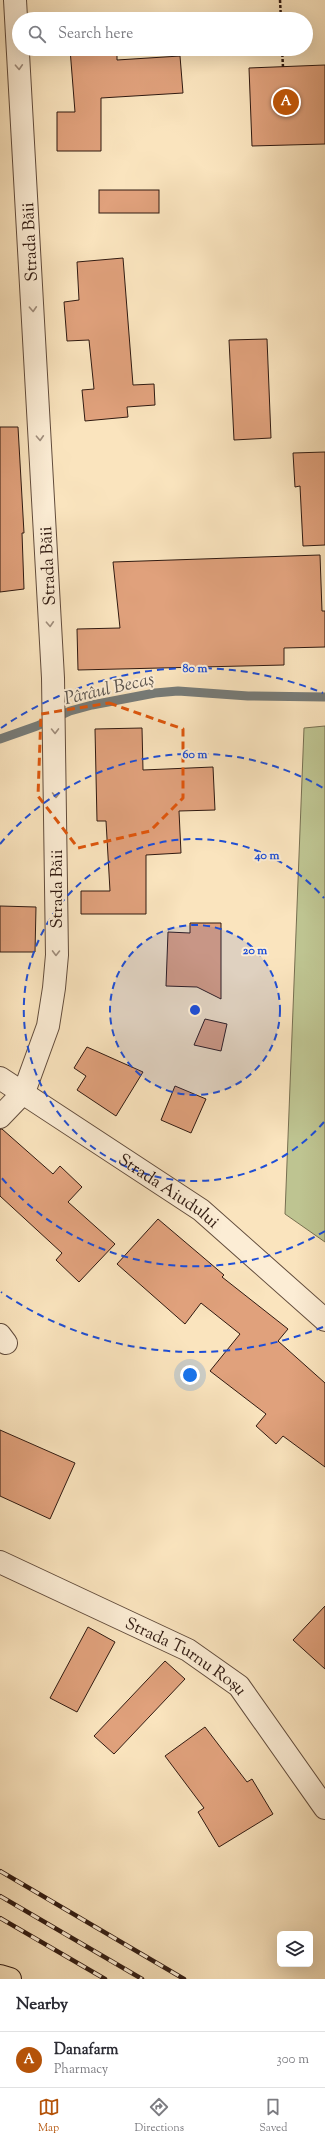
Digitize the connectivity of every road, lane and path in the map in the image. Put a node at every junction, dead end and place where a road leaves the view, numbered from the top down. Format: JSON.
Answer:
{"nodes":[{"id":1,"x":16,"y":0,"type":"edge"},
{"id":2,"x":280,"y":0,"type":"edge"},
{"id":3,"x":17,"y":12,"type":"edge"},
{"id":4,"x":281,"y":12,"type":"edge"},
{"id":5,"x":19,"y":56,"type":"edge"},
{"id":6,"x":282,"y":56,"type":"edge"},
{"id":7,"x":283,"y":67,"type":"dead end"},
{"id":8,"x":0,"y":1078,"type":"edge"},
{"id":9,"x":24,"y":1092,"type":"junction"},
{"id":10,"x":0,"y":1117,"type":"edge"},
{"id":11,"x":325,"y":1320,"type":"edge"},
{"id":12,"x":0,"y":1562,"type":"edge"},
{"id":13,"x":325,"y":1808,"type":"edge"},
{"id":14,"x":0,"y":1976,"type":"edge"},
{"id":15,"x":10,"y":1979,"type":"edge"}],
"edges":[{"from":1,"to":3,"type":"street","name":"Strada Băii","one_way":true},
{"from":2,"to":4,"type":"path"},
{"from":5,"to":9,"type":"street","name":"Strada Băii","one_way":true},
{"from":6,"to":7,"type":"path"},
{"from":8,"to":9,"type":"street","name":"Strada Aiudului"},
{"from":9,"to":10,"type":"street","name":"Strada Băii"},
{"from":9,"to":11,"type":"street","name":"Strada Aiudului"},
{"from":12,"to":13,"type":"street","name":"Strada Turnu Roșu"},
{"from":14,"to":15,"type":"main road"}]}
